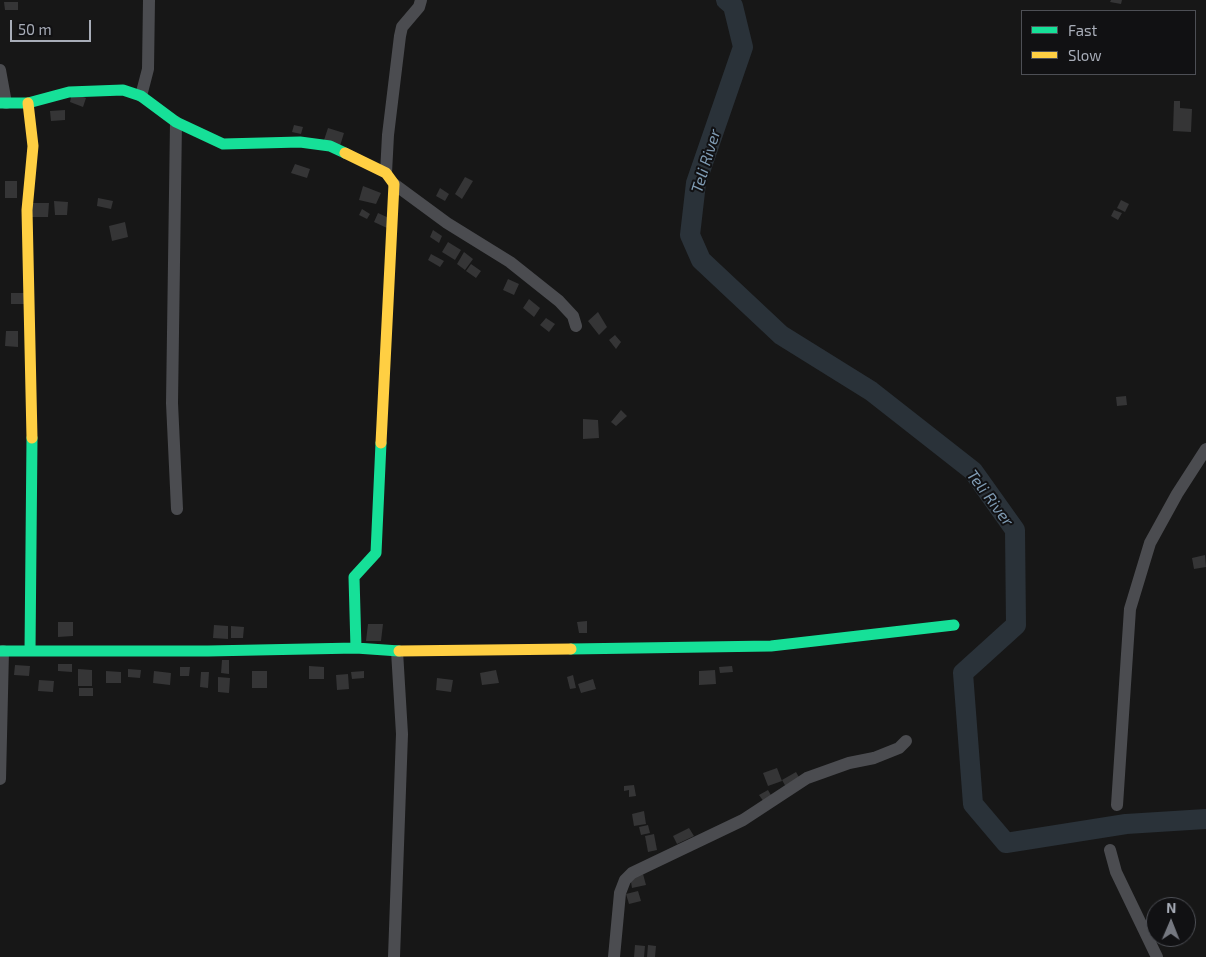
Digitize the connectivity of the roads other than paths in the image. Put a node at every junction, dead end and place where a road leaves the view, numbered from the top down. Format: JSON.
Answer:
{"nodes":[{"id":1,"x":149,"y":0,"type":"edge"},
{"id":2,"x":421,"y":0,"type":"edge"},
{"id":3,"x":0,"y":70,"type":"edge"},
{"id":4,"x":141,"y":96,"type":"junction"},
{"id":5,"x":3,"y":103,"type":"edge"},
{"id":6,"x":28,"y":103,"type":"junction"},
{"id":7,"x":176,"y":122,"type":"junction"},
{"id":8,"x":386,"y":173,"type":"junction"},
{"id":9,"x":394,"y":184,"type":"junction"},
{"id":10,"x":576,"y":326,"type":"dead end"},
{"id":11,"x":1206,"y":449,"type":"edge"},
{"id":12,"x":177,"y":509,"type":"dead end"},
{"id":13,"x":954,"y":625,"type":"dead end"},
{"id":14,"x":356,"y":648,"type":"junction"},
{"id":15,"x":2,"y":651,"type":"edge"},
{"id":16,"x":30,"y":651,"type":"junction"},
{"id":17,"x":398,"y":651,"type":"junction"},
{"id":18,"x":906,"y":741,"type":"dead end"},
{"id":19,"x":0,"y":779,"type":"edge"},
{"id":20,"x":1117,"y":805,"type":"dead end"},
{"id":21,"x":1110,"y":850,"type":"dead end"},
{"id":22,"x":394,"y":957,"type":"edge"},
{"id":23,"x":614,"y":957,"type":"edge"},
{"id":24,"x":1157,"y":957,"type":"edge"}],
"edges":[{"from":1,"to":4,"type":"street"},
{"from":2,"to":8,"type":"street"},
{"from":3,"to":5,"type":"street"},
{"from":4,"to":6,"type":"street"},
{"from":4,"to":7,"type":"street"},
{"from":5,"to":6,"type":"street"},
{"from":6,"to":16,"type":"street"},
{"from":7,"to":8,"type":"street"},
{"from":7,"to":12,"type":"street"},
{"from":8,"to":9,"type":"street"},
{"from":9,"to":10,"type":"street"},
{"from":9,"to":14,"type":"street"},
{"from":11,"to":20,"type":"street"},
{"from":13,"to":17,"type":"street"},
{"from":14,"to":16,"type":"street"},
{"from":14,"to":17,"type":"street"},
{"from":15,"to":16,"type":"street"},
{"from":15,"to":19,"type":"street"},
{"from":17,"to":22,"type":"street"},
{"from":18,"to":23,"type":"street"},
{"from":21,"to":24,"type":"street"}]}
